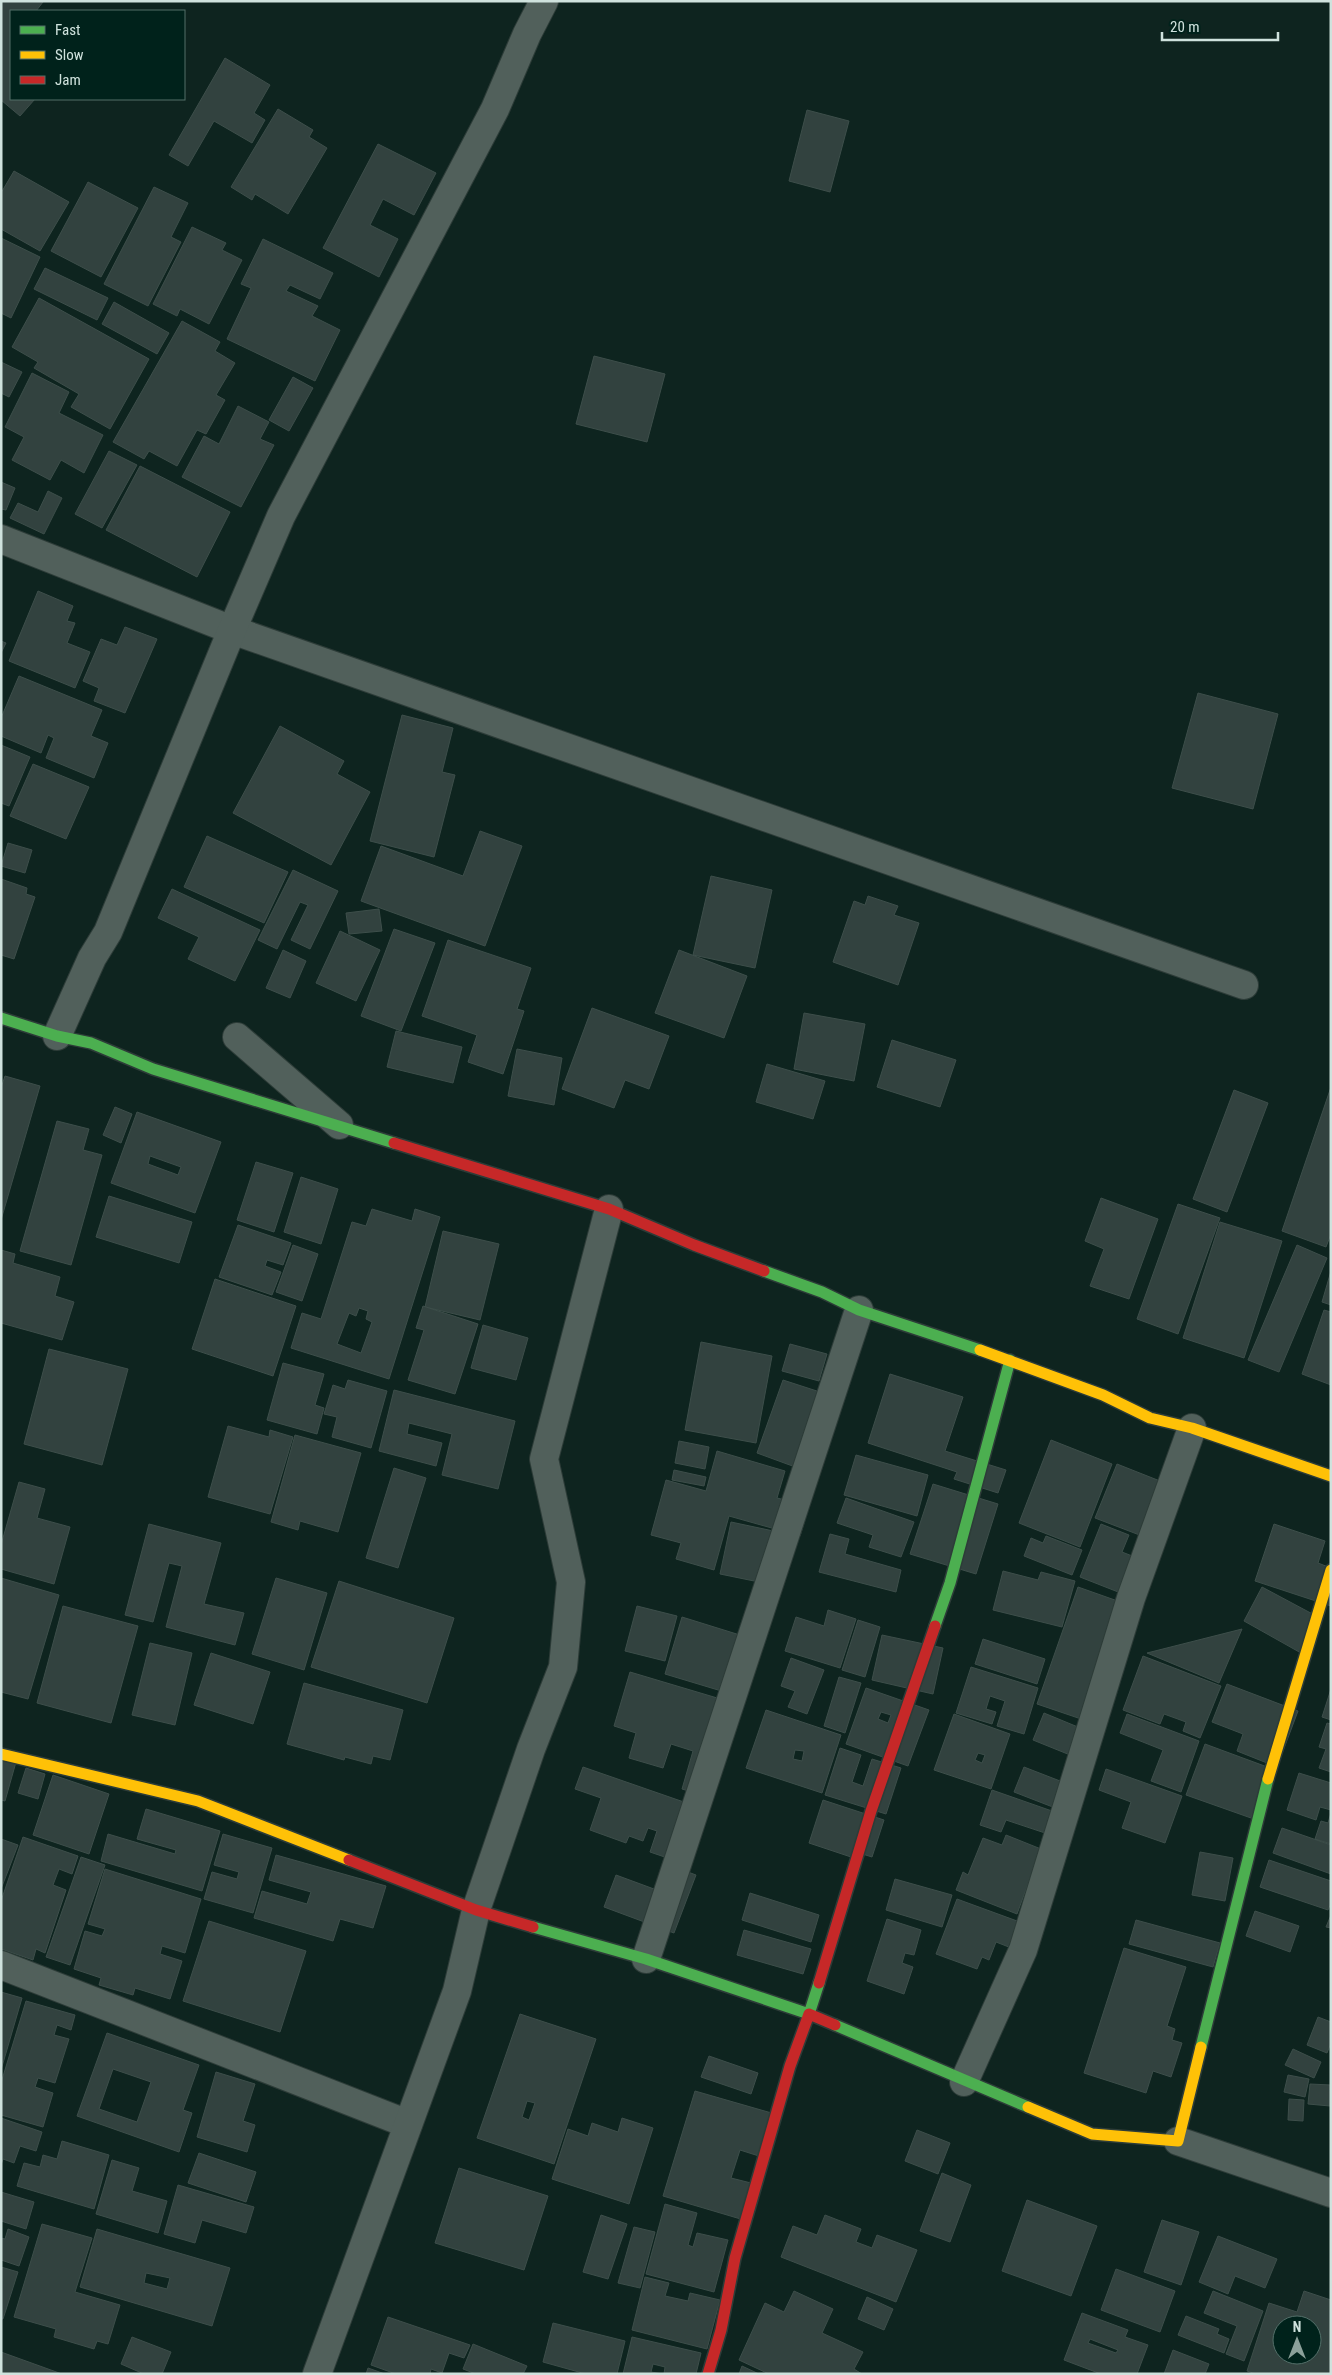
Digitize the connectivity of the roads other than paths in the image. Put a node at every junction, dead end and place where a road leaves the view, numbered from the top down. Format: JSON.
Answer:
{"nodes":[{"id":1,"x":544,"y":1,"type":"edge"},
{"id":2,"x":1,"y":539,"type":"edge"},
{"id":3,"x":232,"y":630,"type":"junction"},
{"id":4,"x":1244,"y":984,"type":"dead end"},
{"id":5,"x":1,"y":1018,"type":"edge"},
{"id":6,"x":57,"y":1036,"type":"junction"},
{"id":7,"x":237,"y":1037,"type":"dead end"},
{"id":8,"x":339,"y":1125,"type":"junction"},
{"id":9,"x":609,"y":1209,"type":"junction"},
{"id":10,"x":860,"y":1310,"type":"junction"},
{"id":11,"x":1010,"y":1360,"type":"junction"},
{"id":12,"x":1192,"y":1428,"type":"junction"},
{"id":13,"x":1331,"y":1476,"type":"edge"},
{"id":14,"x":1331,"y":1570,"type":"edge"},
{"id":15,"x":1,"y":1754,"type":"edge"},
{"id":16,"x":476,"y":1910,"type":"junction"},
{"id":17,"x":646,"y":1959,"type":"junction"},
{"id":18,"x":1,"y":1965,"type":"edge"},
{"id":19,"x":809,"y":2014,"type":"junction"},
{"id":20,"x":964,"y":2082,"type":"junction"},
{"id":21,"x":408,"y":2124,"type":"junction"},
{"id":22,"x":1178,"y":2141,"type":"junction"},
{"id":23,"x":1331,"y":2193,"type":"edge"},
{"id":24,"x":318,"y":2374,"type":"edge"},
{"id":25,"x":708,"y":2374,"type":"edge"}],
"edges":[{"from":1,"to":3,"type":"street"},
{"from":2,"to":3,"type":"street"},
{"from":3,"to":4,"type":"street"},
{"from":3,"to":6,"type":"street"},
{"from":5,"to":6,"type":"street"},
{"from":6,"to":8,"type":"street"},
{"from":7,"to":8,"type":"street"},
{"from":8,"to":9,"type":"street"},
{"from":9,"to":10,"type":"street"},
{"from":9,"to":16,"type":"street"},
{"from":10,"to":11,"type":"street"},
{"from":10,"to":17,"type":"street"},
{"from":11,"to":12,"type":"street"},
{"from":11,"to":19,"type":"street"},
{"from":12,"to":13,"type":"street"},
{"from":12,"to":20,"type":"street"},
{"from":14,"to":22,"type":"street"},
{"from":15,"to":16,"type":"street"},
{"from":16,"to":17,"type":"street"},
{"from":16,"to":21,"type":"street"},
{"from":17,"to":19,"type":"street"},
{"from":18,"to":21,"type":"street"},
{"from":19,"to":20,"type":"street"},
{"from":19,"to":25,"type":"street"},
{"from":20,"to":22,"type":"street"},
{"from":21,"to":24,"type":"street"},
{"from":22,"to":23,"type":"street"}]}
